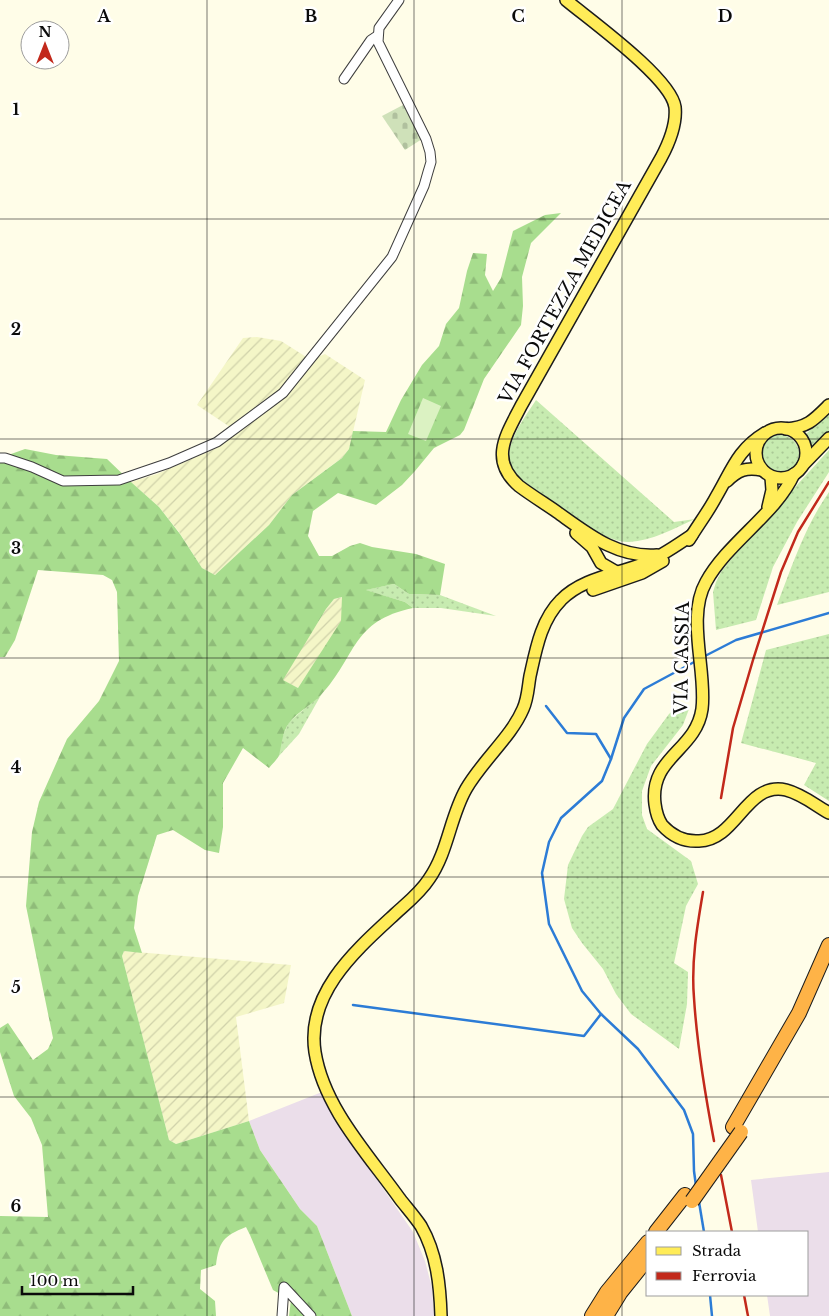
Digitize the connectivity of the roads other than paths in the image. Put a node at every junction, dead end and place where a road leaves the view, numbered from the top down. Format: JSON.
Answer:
{"nodes":[{"id":1,"x":398,"y":0,"type":"edge"},
{"id":2,"x":566,"y":0,"type":"edge"},
{"id":3,"x":377,"y":36,"type":"junction"},
{"id":4,"x":344,"y":79,"type":"dead end"},
{"id":5,"x":829,"y":405,"type":"edge"},
{"id":6,"x":785,"y":429,"type":"junction"},
{"id":7,"x":766,"y":433,"type":"junction"},
{"id":8,"x":829,"y":438,"type":"edge"},
{"id":9,"x":0,"y":458,"type":"edge"},
{"id":10,"x":803,"y":465,"type":"junction"},
{"id":11,"x":766,"y":473,"type":"junction"},
{"id":12,"x":794,"y":474,"type":"junction"},
{"id":13,"x":507,"y":475,"type":"junction"},
{"id":14,"x":724,"y":484,"type":"junction"},
{"id":15,"x":766,"y":511,"type":"junction"},
{"id":16,"x":599,"y":560,"type":"junction"},
{"id":17,"x":659,"y":560,"type":"junction"},
{"id":18,"x":618,"y":573,"type":"junction"},
{"id":19,"x":595,"y":580,"type":"junction"},
{"id":20,"x":540,"y":639,"type":"junction"},
{"id":21,"x":530,"y":678,"type":"junction"},
{"id":22,"x":829,"y":813,"type":"edge"},
{"id":23,"x":394,"y":915,"type":"junction"},
{"id":24,"x":829,"y":945,"type":"edge"},
{"id":25,"x":829,"y":964,"type":"edge"},
{"id":26,"x":737,"y":1130,"type":"junction"},
{"id":27,"x":689,"y":1198,"type":"junction"},
{"id":28,"x":657,"y":1231,"type":"edge"},
{"id":29,"x":669,"y":1231,"type":"edge"},
{"id":30,"x":646,"y":1244,"type":"edge"},
{"id":31,"x":646,"y":1260,"type":"edge"},
{"id":32,"x":282,"y":1316,"type":"edge"},
{"id":33,"x":311,"y":1316,"type":"edge"},
{"id":34,"x":440,"y":1316,"type":"edge"},
{"id":35,"x":592,"y":1316,"type":"edge"},
{"id":36,"x":606,"y":1316,"type":"edge"}],
"edges":[{"from":1,"to":3,"type":"street"},
{"from":2,"to":13,"type":"main road","name":"VIA FORTEZZA MEDICEA"},
{"from":3,"to":4,"type":"street"},
{"from":3,"to":9,"type":"street"},
{"from":5,"to":6,"type":"main road"},
{"from":6,"to":7,"type":"main road"},
{"from":6,"to":10,"type":"main road"},
{"from":7,"to":11,"type":"main road","name":"VIA CASSIA"},
{"from":7,"to":14,"type":"main road"},
{"from":8,"to":10,"type":"main road","name":"VIA CASSIA"},
{"from":10,"to":12,"type":"main road","name":"VIA CASSIA"},
{"from":11,"to":12,"type":"main road"},
{"from":11,"to":14,"type":"main road"},
{"from":11,"to":15,"type":"main road","name":"VIA CASSIA"},
{"from":12,"to":15,"type":"main road","name":"VIA CASSIA"},
{"from":13,"to":16,"type":"main road"},
{"from":13,"to":17,"type":"main road"},
{"from":14,"to":17,"type":"main road"},
{"from":15,"to":22,"type":"main road","name":"VIA CASSIA"},
{"from":16,"to":18,"type":"main road"},
{"from":16,"to":19,"type":"main road"},
{"from":17,"to":18,"type":"main road"},
{"from":17,"to":20,"type":"main road"},
{"from":18,"to":19,"type":"main road"},
{"from":19,"to":20,"type":"main road"},
{"from":20,"to":21,"type":"main road"},
{"from":21,"to":23,"type":"main road"},
{"from":21,"to":23,"type":"main road"},
{"from":23,"to":34,"type":"main road"},
{"from":24,"to":26,"type":"highway"},
{"from":25,"to":26,"type":"highway"},
{"from":26,"to":27,"type":"highway","bridge":true},
{"from":27,"to":28,"type":"highway"},
{"from":27,"to":29,"type":"highway"},
{"from":30,"to":35,"type":"highway"},
{"from":31,"to":36,"type":"highway"},
{"from":32,"to":33,"type":"street"}]}
